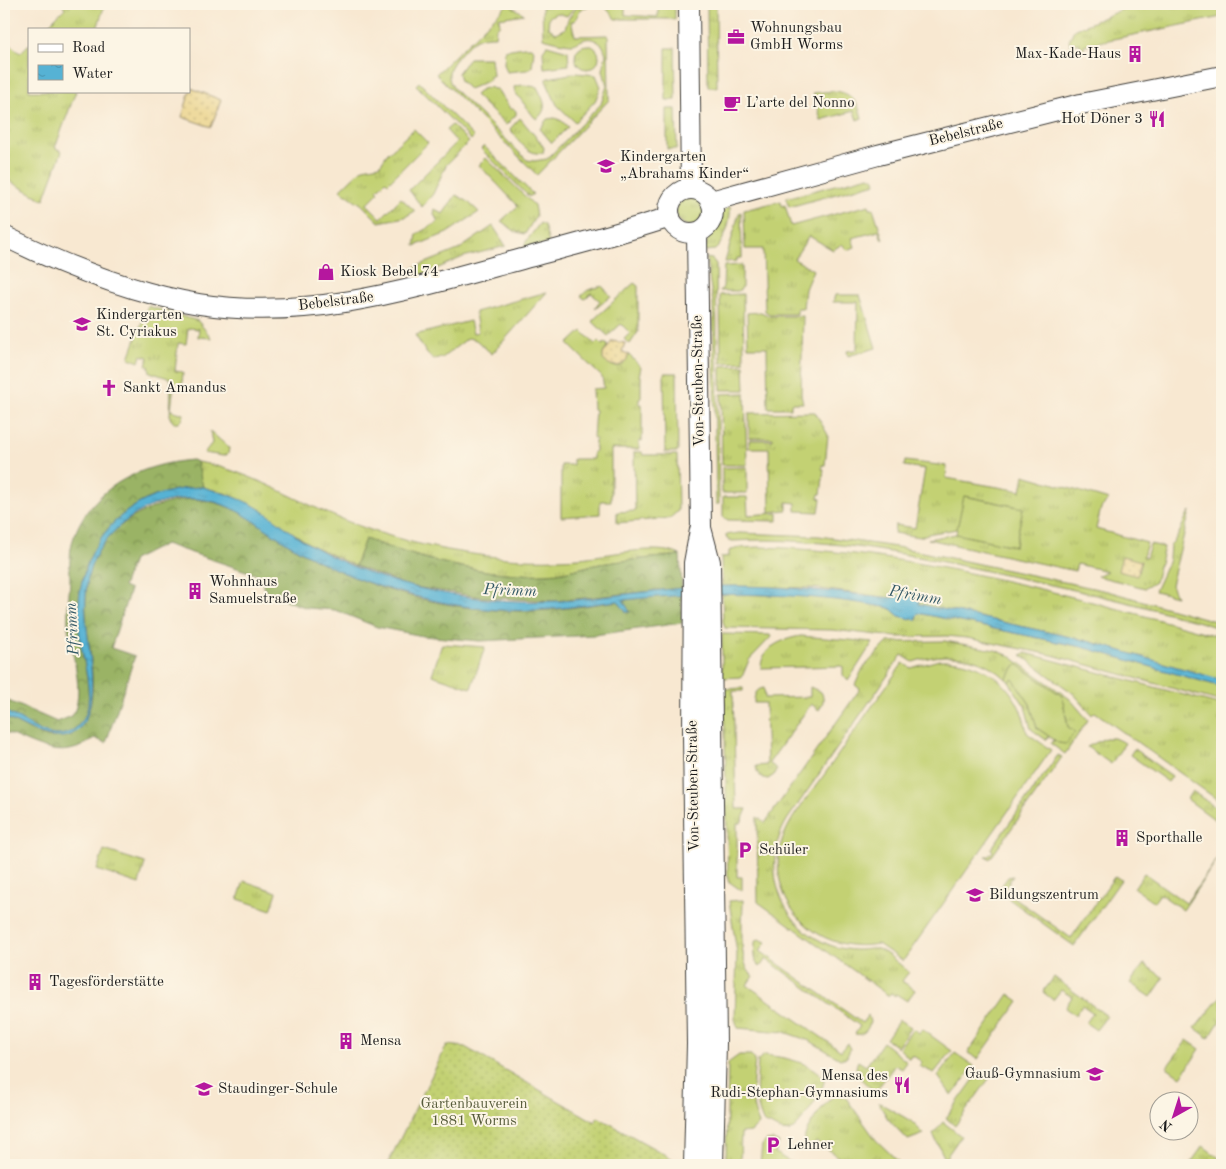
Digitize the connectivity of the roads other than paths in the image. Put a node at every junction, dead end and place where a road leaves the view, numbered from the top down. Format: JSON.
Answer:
{"nodes":[{"id":1,"x":689,"y":4,"type":"edge"},
{"id":2,"x":1222,"y":76,"type":"edge"},
{"id":3,"x":691,"y":189,"type":"junction"},
{"id":4,"x":711,"y":201,"type":"junction"},
{"id":5,"x":670,"y":217,"type":"junction"},
{"id":6,"x":697,"y":233,"type":"junction"},
{"id":7,"x":4,"y":236,"type":"edge"},
{"id":8,"x":706,"y":1044,"type":"junction"},
{"id":9,"x":694,"y":1165,"type":"edge"},
{"id":10,"x":713,"y":1165,"type":"edge"}],
"edges":[{"from":1,"to":3,"type":"street"},
{"from":2,"to":4,"type":"street","name":"Bebelstraße"},
{"from":3,"to":4,"type":"street"},
{"from":3,"to":5,"type":"street"},
{"from":4,"to":6,"type":"street"},
{"from":5,"to":6,"type":"street"},
{"from":5,"to":7,"type":"street","name":"Bebelstraße"},
{"from":6,"to":8,"type":"street","name":"Von-Steuben-Straße"},
{"from":8,"to":9,"type":"street","name":"Von-Steuben-Straße"},
{"from":8,"to":10,"type":"street","name":"Von-Steuben-Straße"}]}
